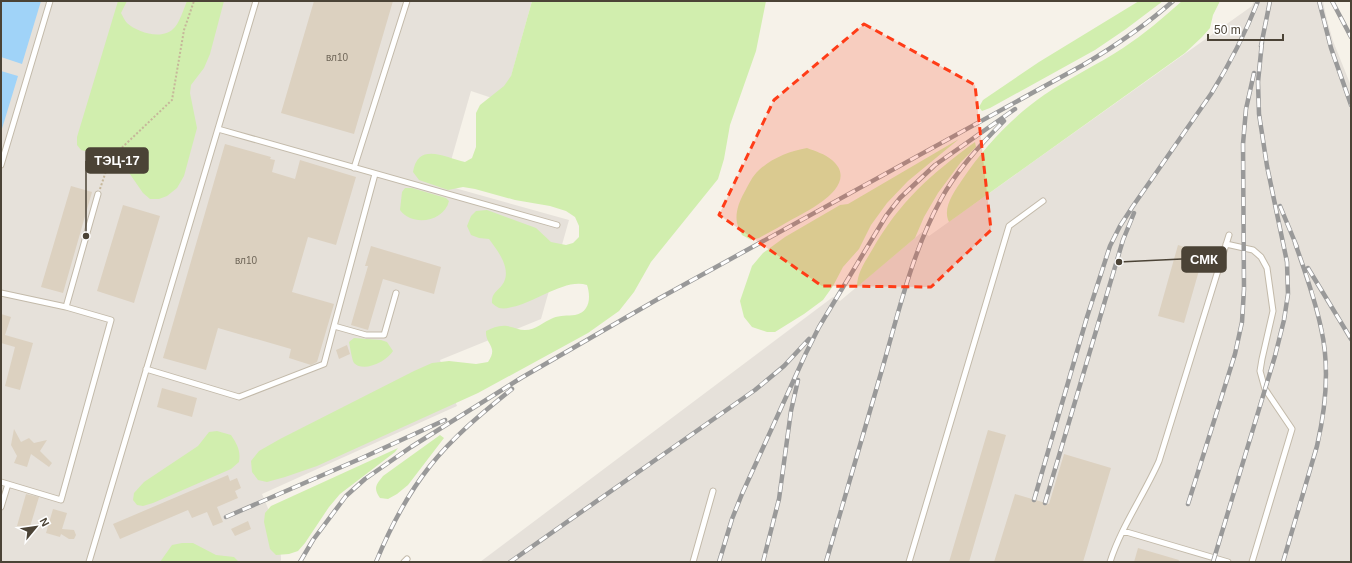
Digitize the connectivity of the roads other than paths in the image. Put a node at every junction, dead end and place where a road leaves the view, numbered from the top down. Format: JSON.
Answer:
{"nodes":[{"id":1,"x":50,"y":1,"type":"edge"},
{"id":2,"x":256,"y":1,"type":"edge"},
{"id":3,"x":407,"y":1,"type":"edge"},
{"id":4,"x":218,"y":129,"type":"junction"},
{"id":5,"x":1,"y":165,"type":"edge"},
{"id":6,"x":354,"y":168,"type":"junction"},
{"id":7,"x":375,"y":174,"type":"junction"},
{"id":8,"x":98,"y":194,"type":"road end"},
{"id":9,"x":1043,"y":201,"type":"dead end"},
{"id":10,"x":557,"y":225,"type":"dead end"},
{"id":11,"x":1229,"y":235,"type":"dead end"},
{"id":12,"x":1226,"y":244,"type":"junction"},
{"id":13,"x":1,"y":293,"type":"edge"},
{"id":14,"x":396,"y":293,"type":"dead end"},
{"id":15,"x":66,"y":306,"type":"junction"},
{"id":16,"x":334,"y":326,"type":"junction"},
{"id":17,"x":146,"y":369,"type":"junction"},
{"id":18,"x":1,"y":482,"type":"edge"},
{"id":19,"x":8,"y":484,"type":"junction"},
{"id":20,"x":713,"y":491,"type":"dead end"},
{"id":21,"x":1,"y":507,"type":"edge"},
{"id":22,"x":1123,"y":531,"type":"junction"},
{"id":23,"x":89,"y":562,"type":"edge"},
{"id":24,"x":693,"y":562,"type":"edge"},
{"id":25,"x":909,"y":562,"type":"edge"},
{"id":26,"x":1110,"y":562,"type":"edge"},
{"id":27,"x":1228,"y":562,"type":"edge"},
{"id":28,"x":1252,"y":562,"type":"edge"}],
"edges":[{"from":1,"to":5,"type":"lane"},
{"from":2,"to":4,"type":"lane"},
{"from":3,"to":6,"type":"lane"},
{"from":4,"to":6,"type":"lane"},
{"from":4,"to":17,"type":"lane"},
{"from":6,"to":7,"type":"lane"},
{"from":7,"to":10,"type":"lane"},
{"from":7,"to":16,"type":"lane"},
{"from":8,"to":15,"type":"lane"},
{"from":9,"to":25,"type":"lane"},
{"from":11,"to":12,"type":"lane"},
{"from":12,"to":22,"type":"lane"},
{"from":12,"to":28,"type":"lane"},
{"from":13,"to":15,"type":"lane"},
{"from":14,"to":16,"type":"lane"},
{"from":15,"to":19,"type":"lane"},
{"from":16,"to":17,"type":"lane"},
{"from":17,"to":23,"type":"lane"},
{"from":18,"to":19,"type":"lane"},
{"from":19,"to":21,"type":"lane"},
{"from":20,"to":24,"type":"lane"},
{"from":22,"to":26,"type":"lane"},
{"from":22,"to":27,"type":"lane"}]}
